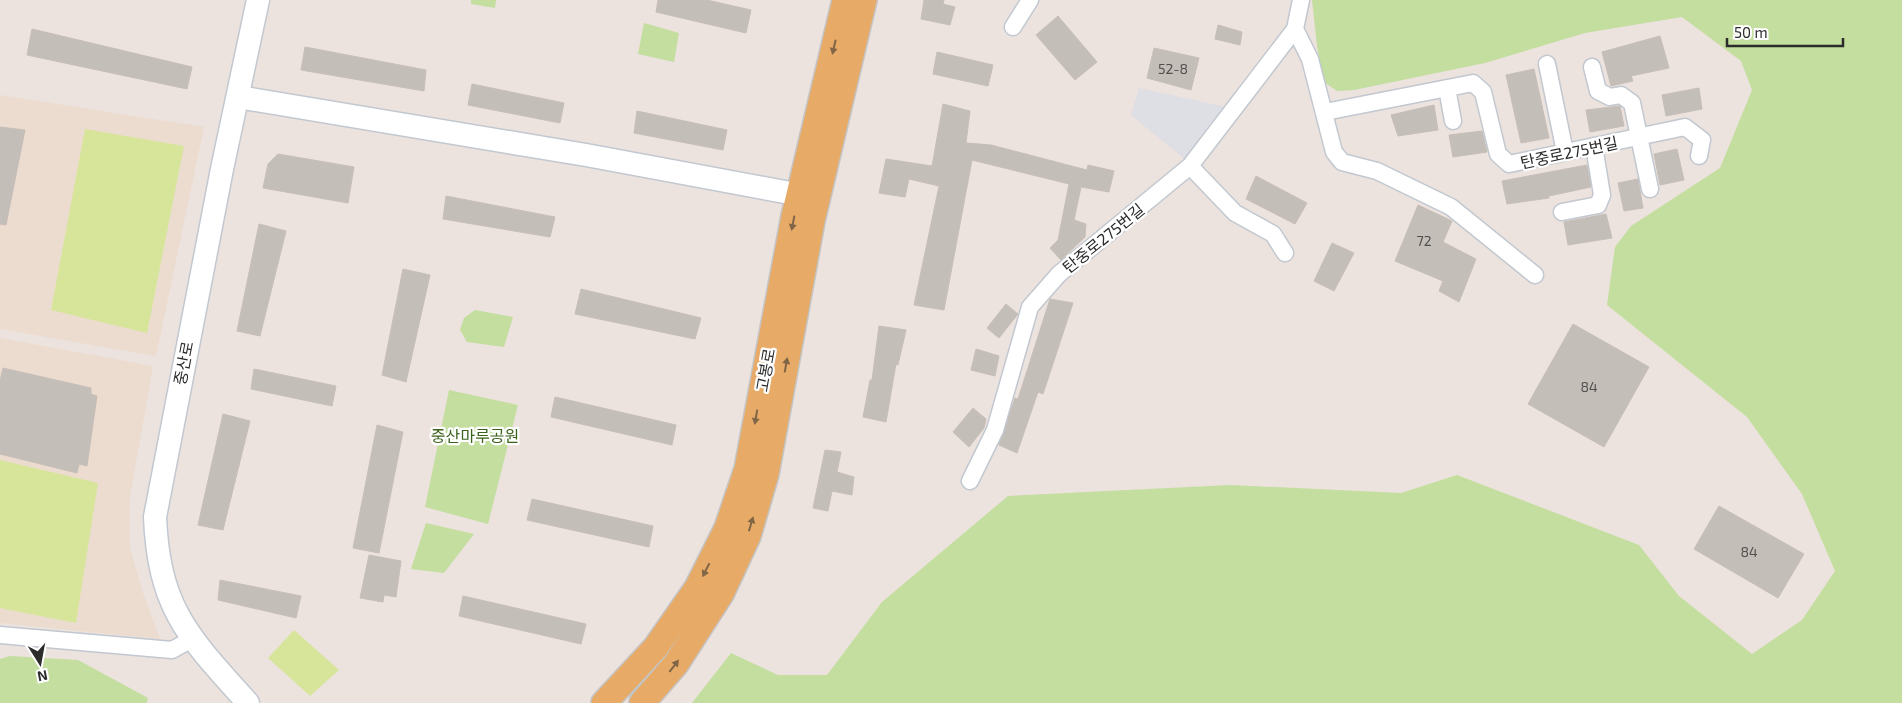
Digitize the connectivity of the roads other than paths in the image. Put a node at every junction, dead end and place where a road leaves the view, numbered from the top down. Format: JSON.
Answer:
{"nodes":[{"id":1,"x":258,"y":0,"type":"edge"},
{"id":2,"x":845,"y":0,"type":"edge"},
{"id":3,"x":864,"y":0,"type":"edge"},
{"id":4,"x":1030,"y":0,"type":"edge"},
{"id":5,"x":1301,"y":0,"type":"edge"},
{"id":6,"x":1014,"y":27,"type":"dead end"},
{"id":7,"x":1295,"y":29,"type":"junction"},
{"id":8,"x":1547,"y":64,"type":"dead end"},
{"id":9,"x":1592,"y":67,"type":"dead end"},
{"id":10,"x":1447,"y":88,"type":"junction"},
{"id":11,"x":238,"y":97,"type":"junction"},
{"id":12,"x":1324,"y":112,"type":"junction"},
{"id":13,"x":1453,"y":121,"type":"dead end"},
{"id":14,"x":1639,"y":137,"type":"junction"},
{"id":15,"x":1594,"y":146,"type":"junction"},
{"id":16,"x":1565,"y":152,"type":"junction"},
{"id":17,"x":1699,"y":156,"type":"dead end"},
{"id":18,"x":1190,"y":166,"type":"junction"},
{"id":19,"x":1650,"y":189,"type":"dead end"},
{"id":20,"x":809,"y":195,"type":"junction"},
{"id":21,"x":1562,"y":212,"type":"dead end"},
{"id":22,"x":1285,"y":253,"type":"dead end"},
{"id":23,"x":1535,"y":275,"type":"dead end"},
{"id":24,"x":970,"y":481,"type":"dead end"},
{"id":25,"x":0,"y":635,"type":"edge"},
{"id":26,"x":192,"y":639,"type":"junction"},
{"id":27,"x":248,"y":703,"type":"edge"},
{"id":28,"x":604,"y":703,"type":"edge"},
{"id":29,"x":642,"y":703,"type":"edge"}],
"edges":[{"from":1,"to":11,"type":"main road","name":"중산로"},
{"from":2,"to":20,"type":"main road","name":"고봉로","one_way":true},
{"from":3,"to":20,"type":"main road","name":"고봉로"},
{"from":4,"to":6,"type":"street"},
{"from":5,"to":7,"type":"street","name":"탄중로275번길"},
{"from":7,"to":12,"type":"street"},
{"from":7,"to":18,"type":"street","name":"탄중로275번길"},
{"from":8,"to":16,"type":"street"},
{"from":9,"to":14,"type":"street"},
{"from":10,"to":12,"type":"street","name":"탄중로275번길"},
{"from":10,"to":13,"type":"street"},
{"from":10,"to":16,"type":"street","name":"탄중로275번길"},
{"from":11,"to":20,"type":"main road"},
{"from":11,"to":26,"type":"main road","name":"중산로"},
{"from":12,"to":23,"type":"street"},
{"from":14,"to":15,"type":"street","name":"탄중로275번길"},
{"from":14,"to":17,"type":"street","name":"탄중로275번길"},
{"from":14,"to":19,"type":"street"},
{"from":15,"to":16,"type":"street","name":"탄중로275번길"},
{"from":15,"to":21,"type":"street"},
{"from":18,"to":22,"type":"street"},
{"from":18,"to":24,"type":"street","name":"탄중로275번길"},
{"from":20,"to":28,"type":"main road","name":"고봉로","one_way":true},
{"from":29,"to":20,"type":"main road","name":"고봉로","one_way":true},
{"from":25,"to":26,"type":"street"},
{"from":26,"to":27,"type":"main road","name":"중산로"}]}
